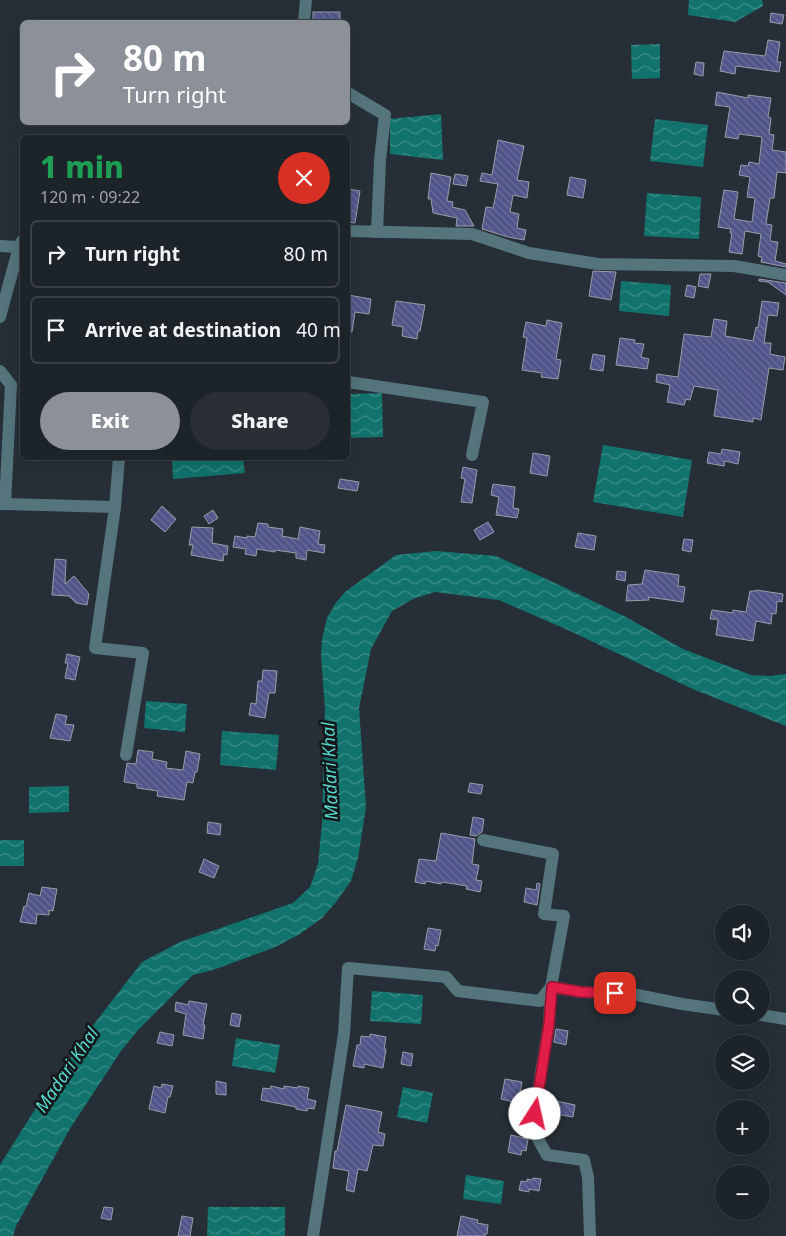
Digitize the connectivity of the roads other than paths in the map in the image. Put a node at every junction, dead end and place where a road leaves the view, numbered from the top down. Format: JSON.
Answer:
{"nodes":[{"id":1,"x":306,"y":0,"type":"edge"},
{"id":2,"x":304,"y":20,"type":"edge"},
{"id":3,"x":350,"y":94,"type":"edge"},
{"id":4,"x":350,"y":231,"type":"edge"},
{"id":5,"x":377,"y":232,"type":"junction"},
{"id":6,"x":20,"y":244,"type":"edge"},
{"id":7,"x":0,"y":246,"type":"edge"},
{"id":8,"x":20,"y":247,"type":"edge"},
{"id":9,"x":786,"y":275,"type":"edge"},
{"id":10,"x":0,"y":317,"type":"edge"},
{"id":11,"x":0,"y":371,"type":"edge"},
{"id":12,"x":350,"y":382,"type":"edge"},
{"id":13,"x":472,"y":454,"type":"dead end"},
{"id":14,"x":119,"y":460,"type":"edge"},
{"id":15,"x":2,"y":504,"type":"edge"},
{"id":16,"x":115,"y":507,"type":"junction"},
{"id":17,"x":126,"y":755,"type":"dead end"},
{"id":18,"x":483,"y":840,"type":"dead end"},
{"id":19,"x":552,"y":987,"type":"junction"},
{"id":20,"x":715,"y":1009,"type":"edge"},
{"id":21,"x":770,"y":1016,"type":"edge"},
{"id":22,"x":786,"y":1019,"type":"edge"},
{"id":23,"x":313,"y":1236,"type":"edge"},
{"id":24,"x":590,"y":1236,"type":"edge"}],
"edges":[{"from":1,"to":2,"type":"street"},
{"from":3,"to":5,"type":"street"},
{"from":4,"to":5,"type":"street"},
{"from":5,"to":9,"type":"street"},
{"from":6,"to":7,"type":"street"},
{"from":8,"to":10,"type":"street"},
{"from":11,"to":15,"type":"street"},
{"from":12,"to":13,"type":"street"},
{"from":14,"to":16,"type":"street"},
{"from":15,"to":16,"type":"street"},
{"from":16,"to":17,"type":"street"},
{"from":18,"to":19,"type":"street"},
{"from":19,"to":20,"type":"street"},
{"from":19,"to":23,"type":"street"},
{"from":19,"to":24,"type":"street"},
{"from":21,"to":22,"type":"street"}]}
